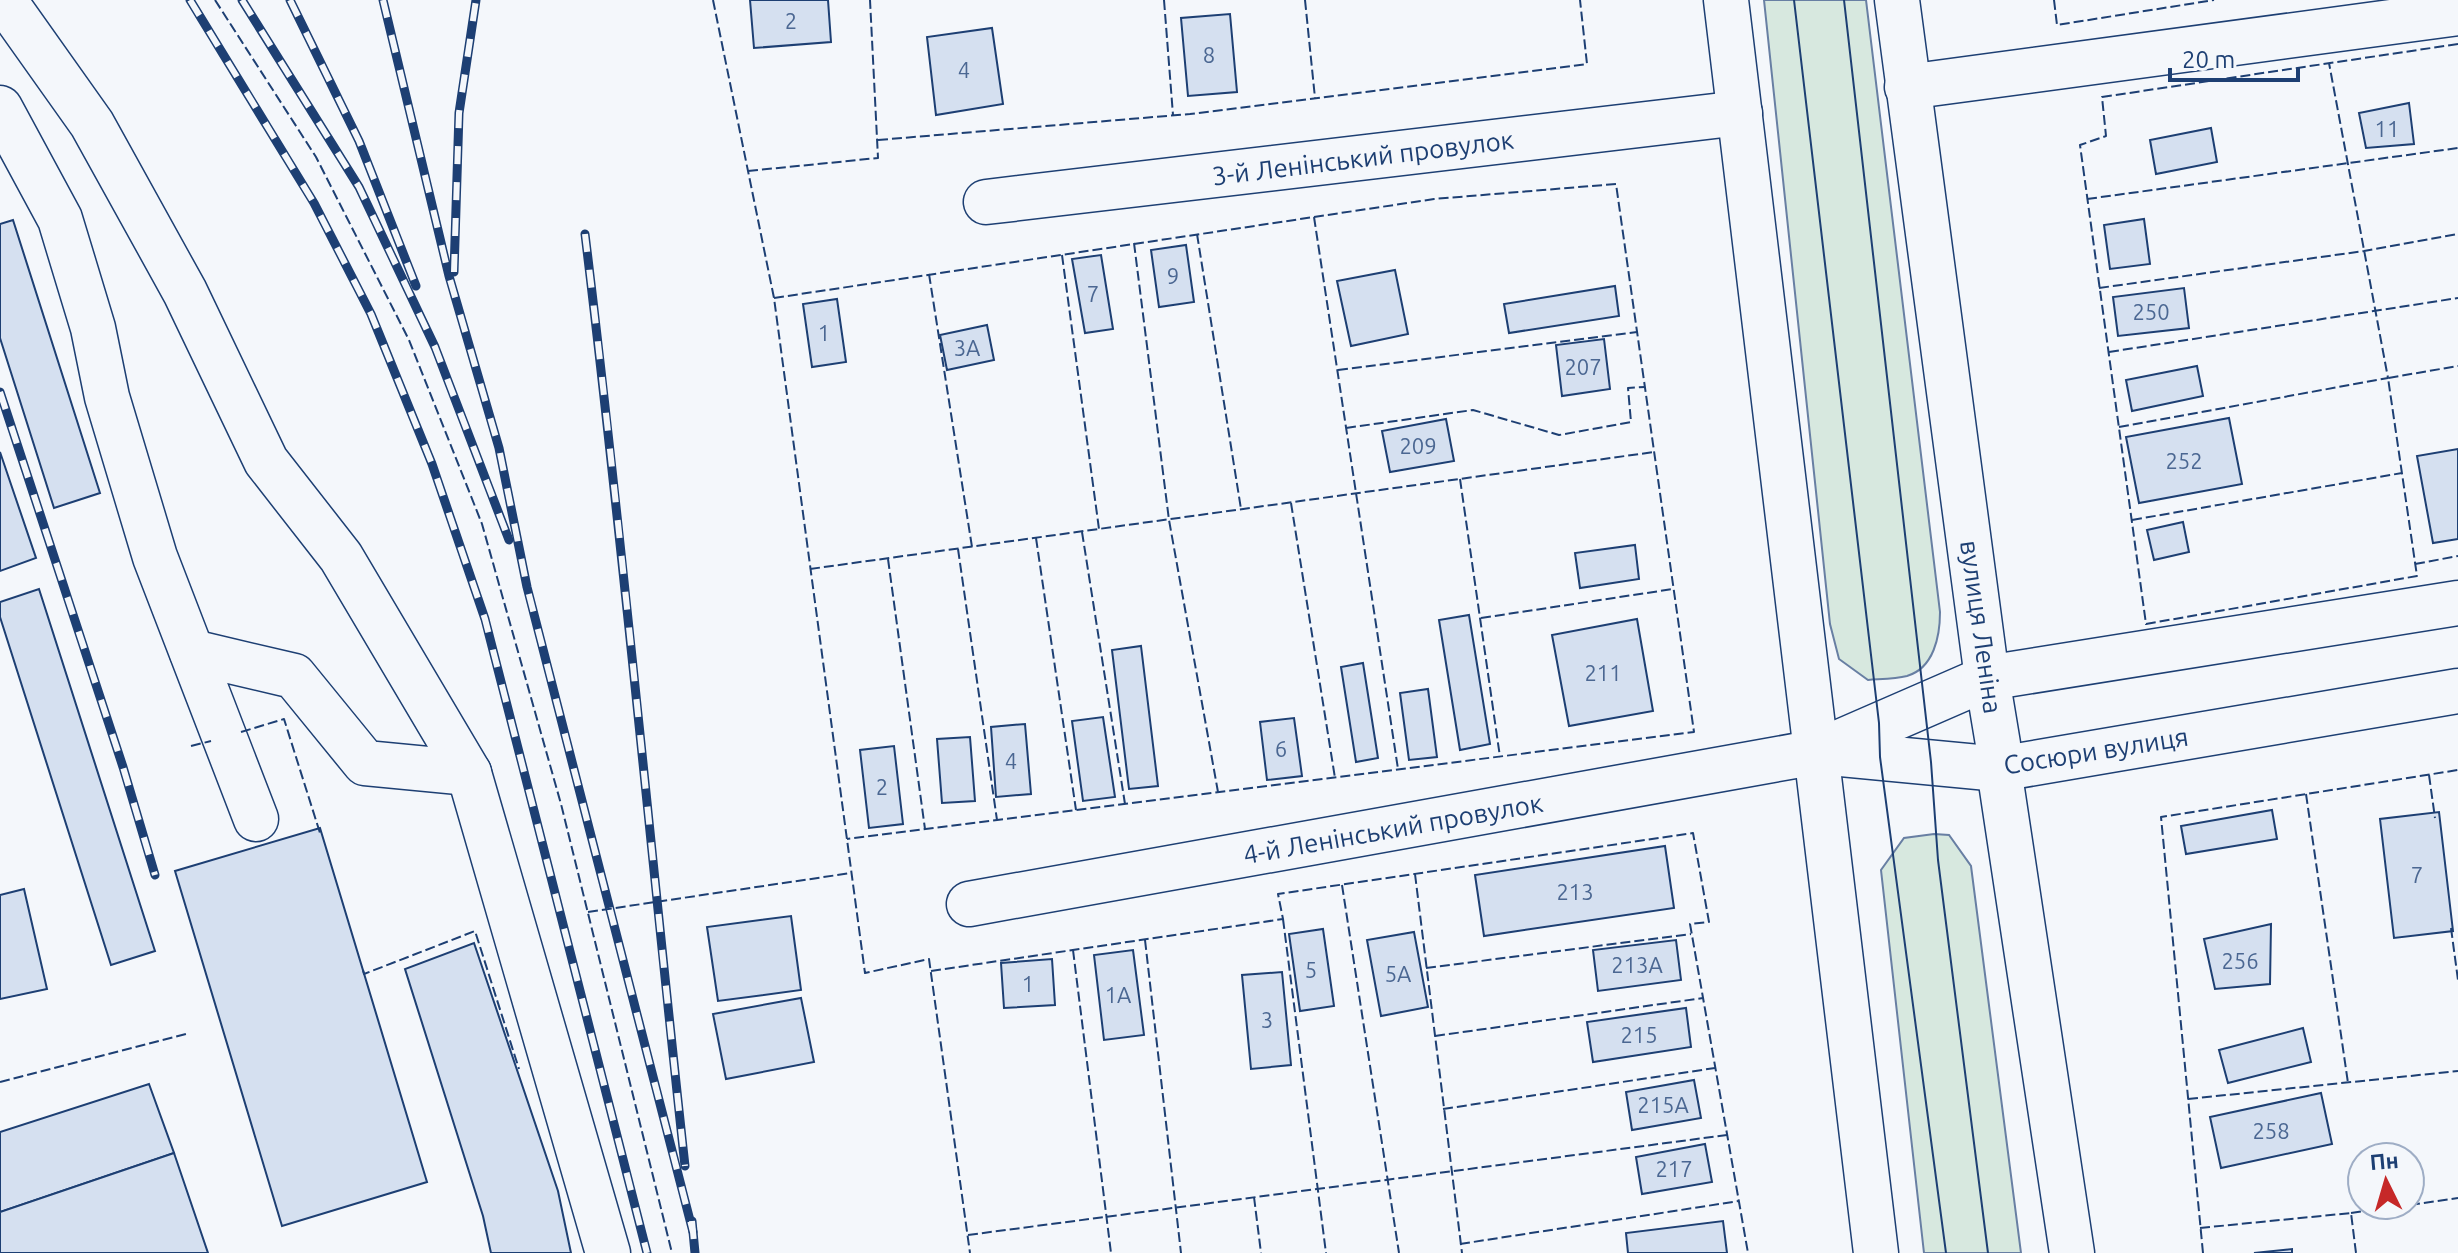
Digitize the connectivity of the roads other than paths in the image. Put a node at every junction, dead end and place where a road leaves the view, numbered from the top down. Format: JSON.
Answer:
{"nodes":[{"id":1,"x":4,"y":0,"type":"edge"},
{"id":2,"x":1726,"y":0,"type":"edge"},
{"id":3,"x":1897,"y":0,"type":"edge"},
{"id":4,"x":2458,"y":13,"type":"edge"},
{"id":5,"x":1907,"y":87,"type":"junction"},
{"id":6,"x":0,"y":108,"type":"edge"},
{"id":7,"x":1740,"y":113,"type":"junction"},
{"id":8,"x":986,"y":202,"type":"dead end"},
{"id":9,"x":2458,"y":603,"type":"edge"},
{"id":10,"x":192,"y":652,"type":"junction"},
{"id":11,"x":1987,"y":678,"type":"junction"},
{"id":12,"x":2458,"y":691,"type":"edge"},
{"id":13,"x":1817,"y":752,"type":"junction"},
{"id":14,"x":1999,"y":769,"type":"junction"},
{"id":15,"x":469,"y":773,"type":"junction"},
{"id":16,"x":256,"y":819,"type":"dead end"},
{"id":17,"x":969,"y":904,"type":"dead end"},
{"id":18,"x":608,"y":1253,"type":"edge"},
{"id":19,"x":1876,"y":1253,"type":"edge"},
{"id":20,"x":2072,"y":1253,"type":"edge"}],
"edges":[{"from":1,"to":15,"type":"street"},
{"from":2,"to":7,"type":"street"},
{"from":3,"to":5,"type":"street","name":"вулиця Леніна"},
{"from":4,"to":5,"type":"street"},
{"from":5,"to":11,"type":"street","name":"вулиця Леніна"},
{"from":6,"to":10,"type":"street"},
{"from":7,"to":8,"type":"street","name":"3-й Ленінський провулок"},
{"from":7,"to":13,"type":"street"},
{"from":9,"to":11,"type":"street"},
{"from":10,"to":15,"type":"street"},
{"from":10,"to":16,"type":"street"},
{"from":11,"to":13,"type":"street"},
{"from":11,"to":14,"type":"street","name":"вулиця Леніна"},
{"from":12,"to":14,"type":"street","name":"Сосюри вулиця"},
{"from":13,"to":14,"type":"street","name":"Сосюри вулиця"},
{"from":13,"to":17,"type":"street","name":"4-й Ленінський провулок"},
{"from":13,"to":19,"type":"street"},
{"from":14,"to":20,"type":"street","name":"вулиця Леніна"},
{"from":15,"to":18,"type":"street"}]}
